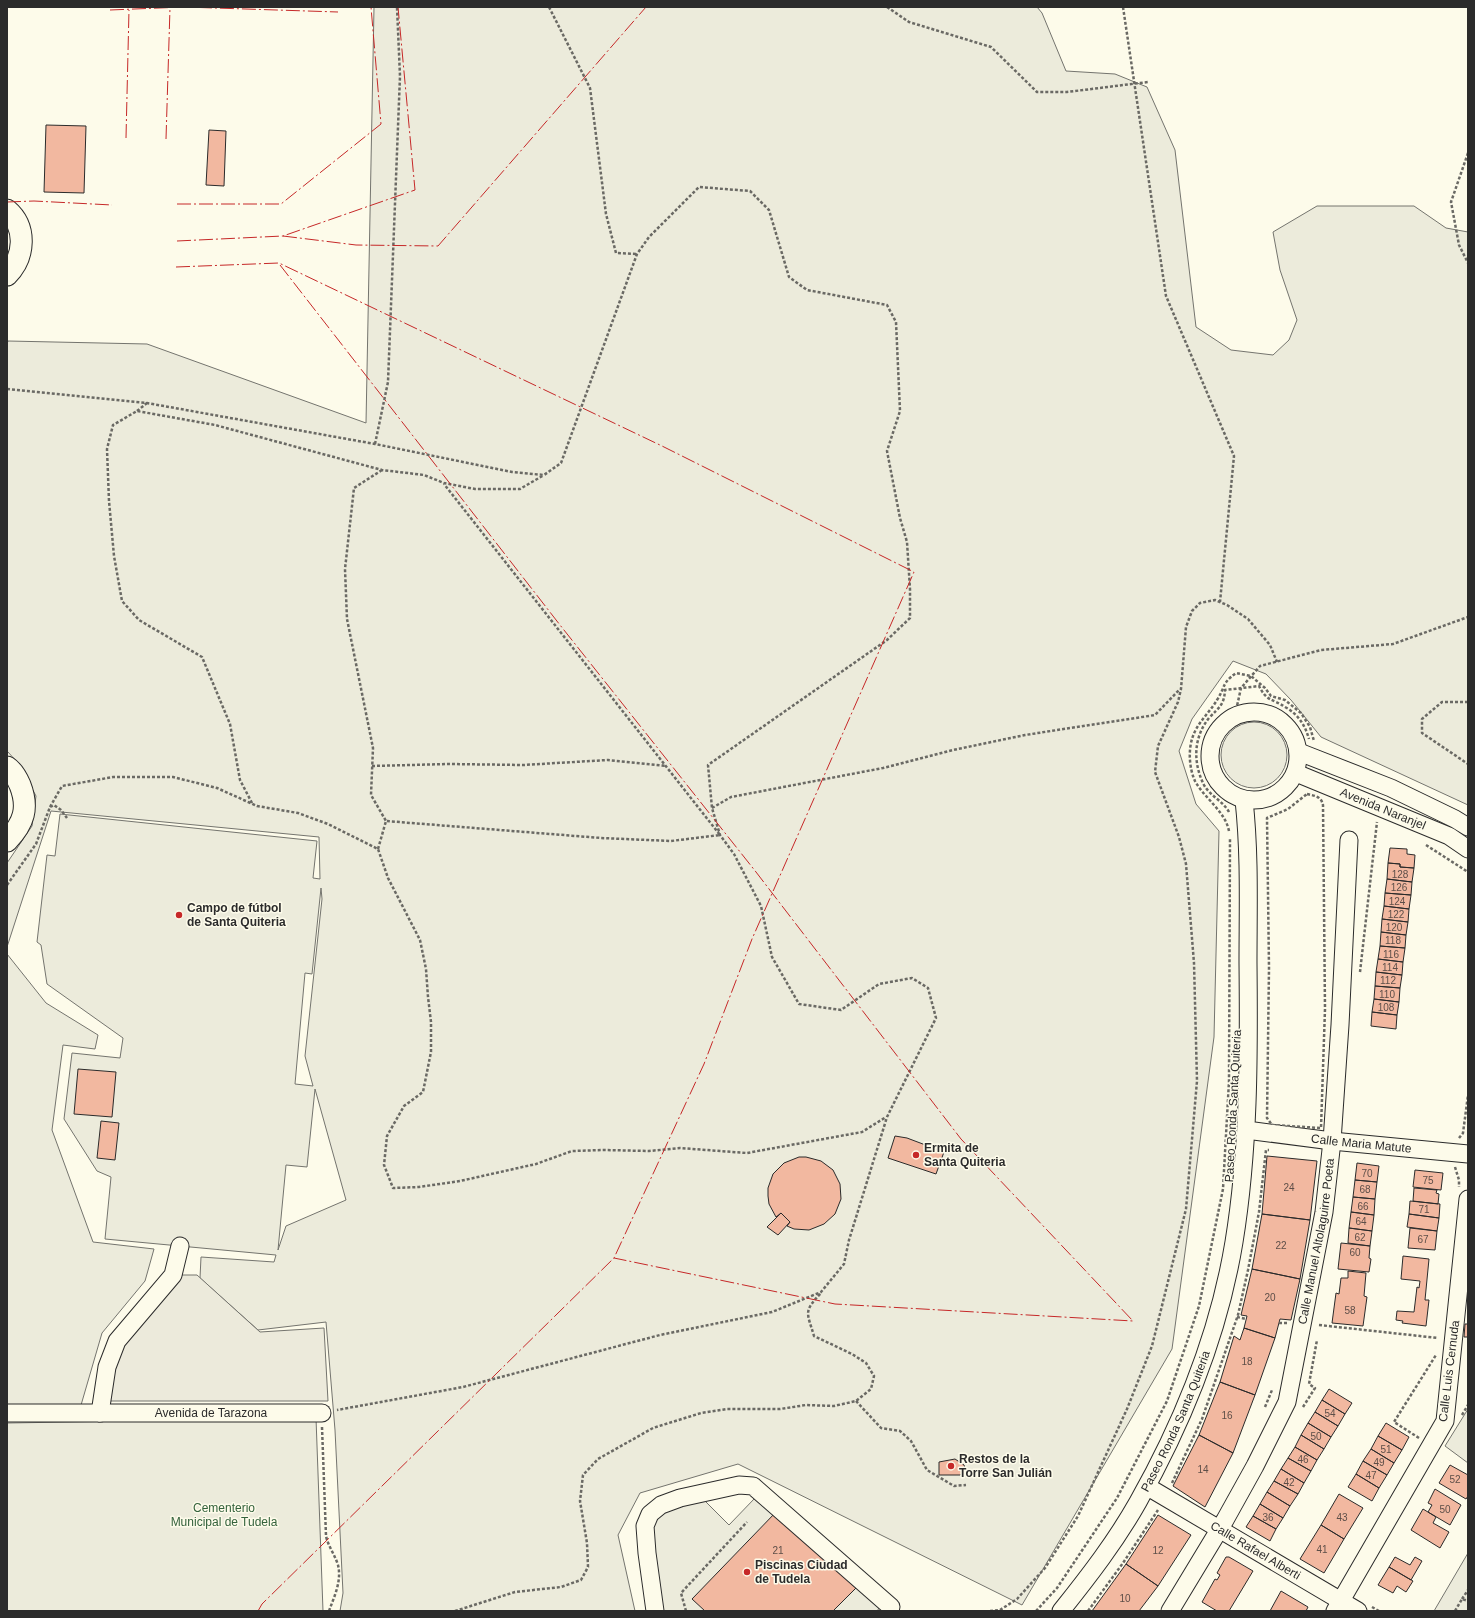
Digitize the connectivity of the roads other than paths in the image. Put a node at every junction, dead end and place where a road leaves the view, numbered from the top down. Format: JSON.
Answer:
{"nodes":[{"id":1,"x":7,"y":210,"type":"edge"},
{"id":2,"x":7,"y":275,"type":"edge"},
{"id":3,"x":1299,"y":752,"type":"junction"},
{"id":4,"x":7,"y":767,"type":"edge"},
{"id":5,"x":1296,"y":773,"type":"junction"},
{"id":6,"x":1250,"y":801,"type":"junction"},
{"id":7,"x":1468,"y":827,"type":"edge"},
{"id":8,"x":1349,"y":840,"type":"dead end"},
{"id":9,"x":7,"y":841,"type":"edge"},
{"id":10,"x":1468,"y":849,"type":"edge"},
{"id":11,"x":1254,"y":1130,"type":"junction"},
{"id":12,"x":1332,"y":1141,"type":"junction"},
{"id":13,"x":1468,"y":1154,"type":"edge"},
{"id":14,"x":1463,"y":1193,"type":"edge"},
{"id":15,"x":180,"y":1246,"type":"dead end"},
{"id":16,"x":7,"y":1413,"type":"edge"},
{"id":17,"x":100,"y":1413,"type":"junction"},
{"id":18,"x":322,"y":1413,"type":"road end"},
{"id":19,"x":1153,"y":1490,"type":"junction"},
{"id":20,"x":1220,"y":1529,"type":"junction"},
{"id":21,"x":1338,"y":1606,"type":"edge"},
{"id":22,"x":891,"y":1607,"type":"dead end"},
{"id":23,"x":655,"y":1611,"type":"edge"},
{"id":24,"x":1061,"y":1611,"type":"edge"},
{"id":25,"x":1071,"y":1611,"type":"edge"},
{"id":26,"x":1170,"y":1611,"type":"edge"},
{"id":27,"x":1358,"y":1611,"type":"edge"}],
"edges":[{"from":1,"to":2,"type":"main road"},
{"from":3,"to":5,"type":"street"},
{"from":3,"to":6,"type":"street"},
{"from":3,"to":7,"type":"street","name":"Avenida Naranjel"},
{"from":4,"to":9,"type":"main road"},
{"from":5,"to":6,"type":"street"},
{"from":5,"to":10,"type":"street","name":"Avenida Naranjel"},
{"from":6,"to":11,"type":"street","name":"Paseo Ronda Santa Quiteria"},
{"from":6,"to":24,"type":"street","name":"Paseo Ronda Santa Quiteria"},
{"from":8,"to":12,"type":"street","name":"Calle Manuel Altolaguirre Poeta"},
{"from":11,"to":12,"type":"street","name":"Calle Maria Matute"},
{"from":11,"to":19,"type":"street","name":"Paseo Ronda Santa Quiteria"},
{"from":12,"to":13,"type":"street","name":"Calle Maria Matute"},
{"from":12,"to":20,"type":"street","name":"Calle Manuel Altolaguirre Poeta"},
{"from":14,"to":21,"type":"street","name":"Calle Luis Cernuda"},
{"from":15,"to":17,"type":"street"},
{"from":16,"to":17,"type":"street","name":"Avenida de Tarazona"},
{"from":17,"to":18,"type":"street","name":"Avenida de Tarazona"},
{"from":19,"to":20,"type":"street","name":"Calle Rafael Alberti"},
{"from":19,"to":25,"type":"street","name":"Paseo Ronda Santa Quiteria"},
{"from":20,"to":21,"type":"street","name":"Calle Rafael Alberti"},
{"from":20,"to":26,"type":"street","name":"Calle Manuel Altolaguirre Poeta"},
{"from":21,"to":27,"type":"street","name":"Calle Rafael Alberti"},
{"from":22,"to":23,"type":"street"}]}
